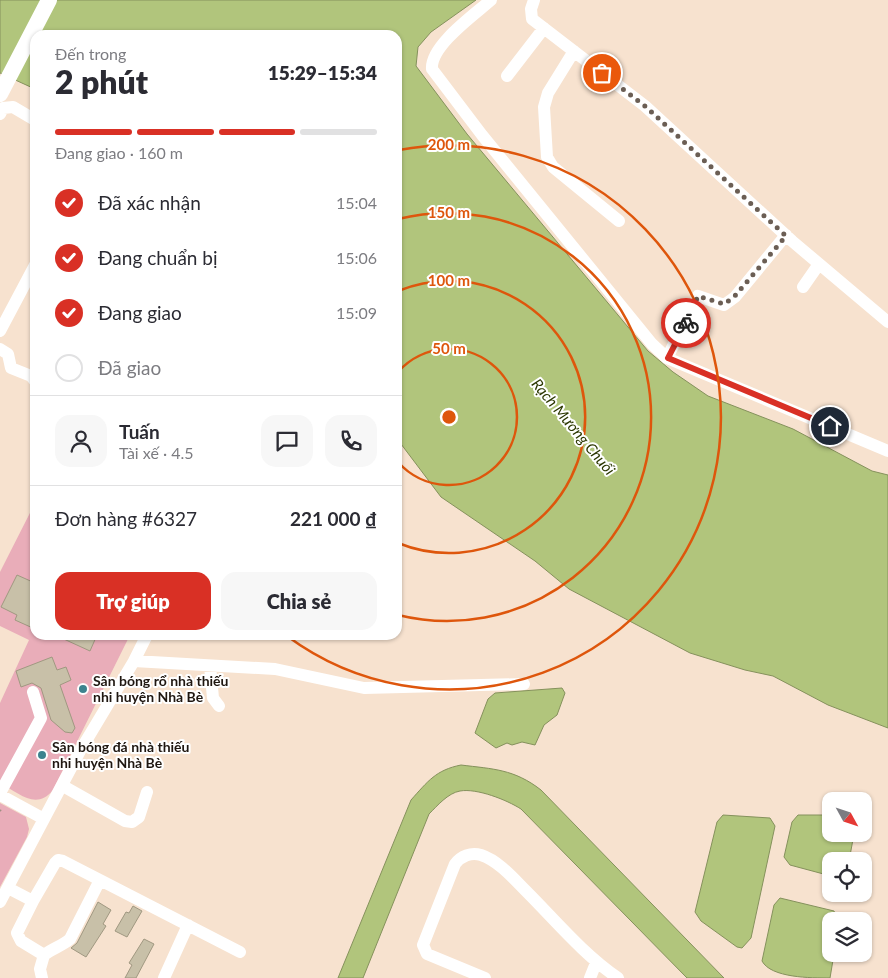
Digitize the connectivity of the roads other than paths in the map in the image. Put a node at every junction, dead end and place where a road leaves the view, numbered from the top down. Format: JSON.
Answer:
{"nodes":[{"id":1,"x":49,"y":0,"type":"edge"},
{"id":2,"x":491,"y":0,"type":"edge"},
{"id":3,"x":534,"y":0,"type":"edge"},
{"id":4,"x":544,"y":28,"type":"junction"},
{"id":5,"x":33,"y":30,"type":"edge"},
{"id":6,"x":30,"y":36,"type":"edge"},
{"id":7,"x":574,"y":51,"type":"junction"},
{"id":8,"x":508,"y":76,"type":"dead end"},
{"id":9,"x":0,"y":94,"type":"edge"},
{"id":10,"x":0,"y":114,"type":"edge"},
{"id":11,"x":30,"y":117,"type":"edge"},
{"id":12,"x":619,"y":221,"type":"dead end"},
{"id":13,"x":786,"y":236,"type":"junction"},
{"id":14,"x":819,"y":264,"type":"junction"},
{"id":15,"x":30,"y":274,"type":"edge"},
{"id":16,"x":803,"y":287,"type":"dead end"},
{"id":17,"x":888,"y":322,"type":"edge"},
{"id":18,"x":0,"y":330,"type":"edge"},
{"id":19,"x":0,"y":349,"type":"edge"},
{"id":20,"x":668,"y":358,"type":"junction"},
{"id":21,"x":30,"y":376,"type":"edge"},
{"id":22,"x":888,"y":451,"type":"edge"},
{"id":23,"x":145,"y":640,"type":"edge"},
{"id":24,"x":134,"y":662,"type":"junction"},
{"id":25,"x":210,"y":666,"type":"junction"},
{"id":26,"x":524,"y":684,"type":"dead end"},
{"id":27,"x":33,"y":692,"type":"dead end"},
{"id":28,"x":219,"y":706,"type":"dead end"},
{"id":29,"x":63,"y":786,"type":"junction"},
{"id":30,"x":147,"y":792,"type":"dead end"},
{"id":31,"x":0,"y":794,"type":"edge"},
{"id":32,"x":44,"y":819,"type":"junction"},
{"id":33,"x":100,"y":880,"type":"junction"},
{"id":34,"x":8,"y":888,"type":"junction"},
{"id":35,"x":33,"y":901,"type":"junction"},
{"id":36,"x":0,"y":902,"type":"edge"},
{"id":37,"x":188,"y":925,"type":"junction"},
{"id":38,"x":240,"y":952,"type":"dead end"},
{"id":39,"x":44,"y":955,"type":"junction"},
{"id":40,"x":596,"y":963,"type":"junction"},
{"id":41,"x":42,"y":978,"type":"edge"},
{"id":42,"x":164,"y":978,"type":"edge"},
{"id":43,"x":485,"y":978,"type":"edge"},
{"id":44,"x":590,"y":978,"type":"edge"},
{"id":45,"x":618,"y":978,"type":"edge"}],
"edges":[{"from":1,"to":5,"type":"main road"},
{"from":2,"to":20,"type":"street"},
{"from":3,"to":4,"type":"street"},
{"from":4,"to":7,"type":"street"},
{"from":4,"to":8,"type":"street"},
{"from":6,"to":9,"type":"main road"},
{"from":7,"to":12,"type":"street"},
{"from":7,"to":13,"type":"street"},
{"from":10,"to":11,"type":"street"},
{"from":13,"to":14,"type":"street"},
{"from":13,"to":20,"type":"street"},
{"from":14,"to":16,"type":"street"},
{"from":14,"to":17,"type":"street"},
{"from":15,"to":18,"type":"street"},
{"from":19,"to":21,"type":"street"},
{"from":20,"to":22,"type":"street"},
{"from":23,"to":24,"type":"street"},
{"from":24,"to":25,"type":"street"},
{"from":24,"to":29,"type":"street"},
{"from":25,"to":26,"type":"street"},
{"from":25,"to":28,"type":"street"},
{"from":27,"to":31,"type":"street"},
{"from":29,"to":30,"type":"street"},
{"from":29,"to":32,"type":"street"},
{"from":31,"to":32,"type":"street"},
{"from":32,"to":34,"type":"street"},
{"from":33,"to":35,"type":"street"},
{"from":33,"to":37,"type":"street"},
{"from":33,"to":39,"type":"street"},
{"from":34,"to":35,"type":"street"},
{"from":34,"to":36,"type":"street"},
{"from":35,"to":39,"type":"street"},
{"from":37,"to":38,"type":"street"},
{"from":37,"to":42,"type":"street"},
{"from":39,"to":41,"type":"street"},
{"from":40,"to":43,"type":"street"},
{"from":40,"to":44,"type":"street"},
{"from":40,"to":45,"type":"street"}]}
